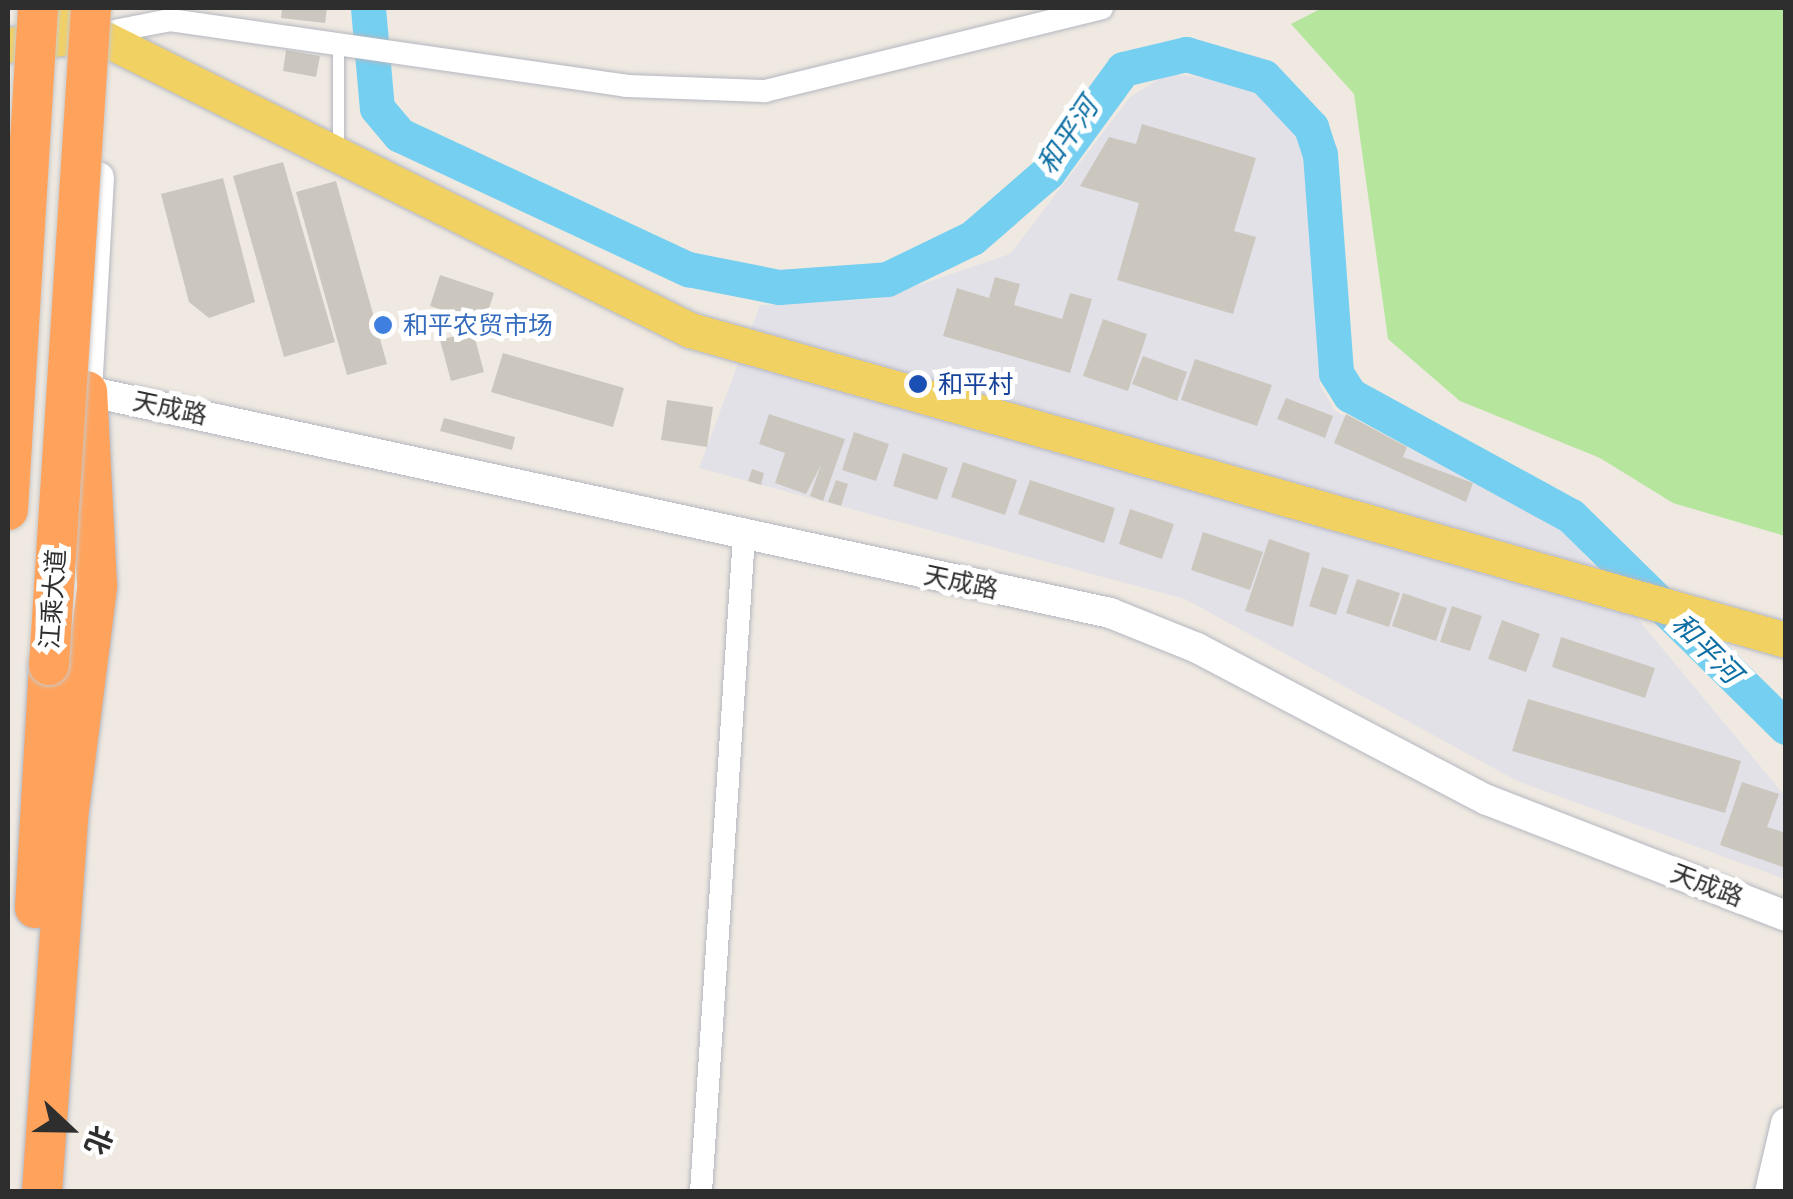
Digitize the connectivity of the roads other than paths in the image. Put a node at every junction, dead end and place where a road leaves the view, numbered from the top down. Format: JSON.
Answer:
{"nodes":[{"id":1,"x":40,"y":8,"type":"edge"},
{"id":2,"x":1102,"y":8,"type":"edge"},
{"id":3,"x":102,"y":14,"type":"edge"},
{"id":4,"x":8,"y":45,"type":"edge"},
{"id":5,"x":347,"y":47,"type":"junction"},
{"id":6,"x":338,"y":148,"type":"junction"},
{"id":7,"x":87,"y":391,"type":"junction"},
{"id":8,"x":8,"y":510,"type":"edge"},
{"id":9,"x":744,"y":536,"type":"junction"},
{"id":10,"x":1786,"y":627,"type":"edge"},
{"id":11,"x":1732,"y":628,"type":"junction"},
{"id":12,"x":1786,"y":640,"type":"edge"},
{"id":13,"x":1786,"y":916,"type":"edge"},
{"id":14,"x":1786,"y":1123,"type":"edge"},
{"id":15,"x":18,"y":1192,"type":"edge"},
{"id":16,"x":34,"y":1192,"type":"edge"},
{"id":17,"x":42,"y":1192,"type":"edge"},
{"id":18,"x":701,"y":1192,"type":"edge"},
{"id":19,"x":1770,"y":1192,"type":"edge"}],
"edges":[{"from":1,"to":3,"type":"main road"},
{"from":1,"to":8,"type":"highway","bridge":true},
{"from":2,"to":5,"type":"street"},
{"from":3,"to":4,"type":"main road"},
{"from":3,"to":5,"type":"street"},
{"from":3,"to":6,"type":"main road"},
{"from":3,"to":7,"type":"street"},
{"from":3,"to":15,"type":"highway","name":"江乘大道","bridge":true},
{"from":5,"to":6,"type":"lane"},
{"from":6,"to":11,"type":"main road"},
{"from":7,"to":9,"type":"street","name":"天成路"},
{"from":7,"to":16,"type":"street"},
{"from":7,"to":17,"type":"highway"},
{"from":9,"to":13,"type":"street","name":"天成路"},
{"from":9,"to":18,"type":"street"},
{"from":10,"to":11,"type":"main road"},
{"from":11,"to":12,"type":"main road"},
{"from":14,"to":19,"type":"street"}]}
